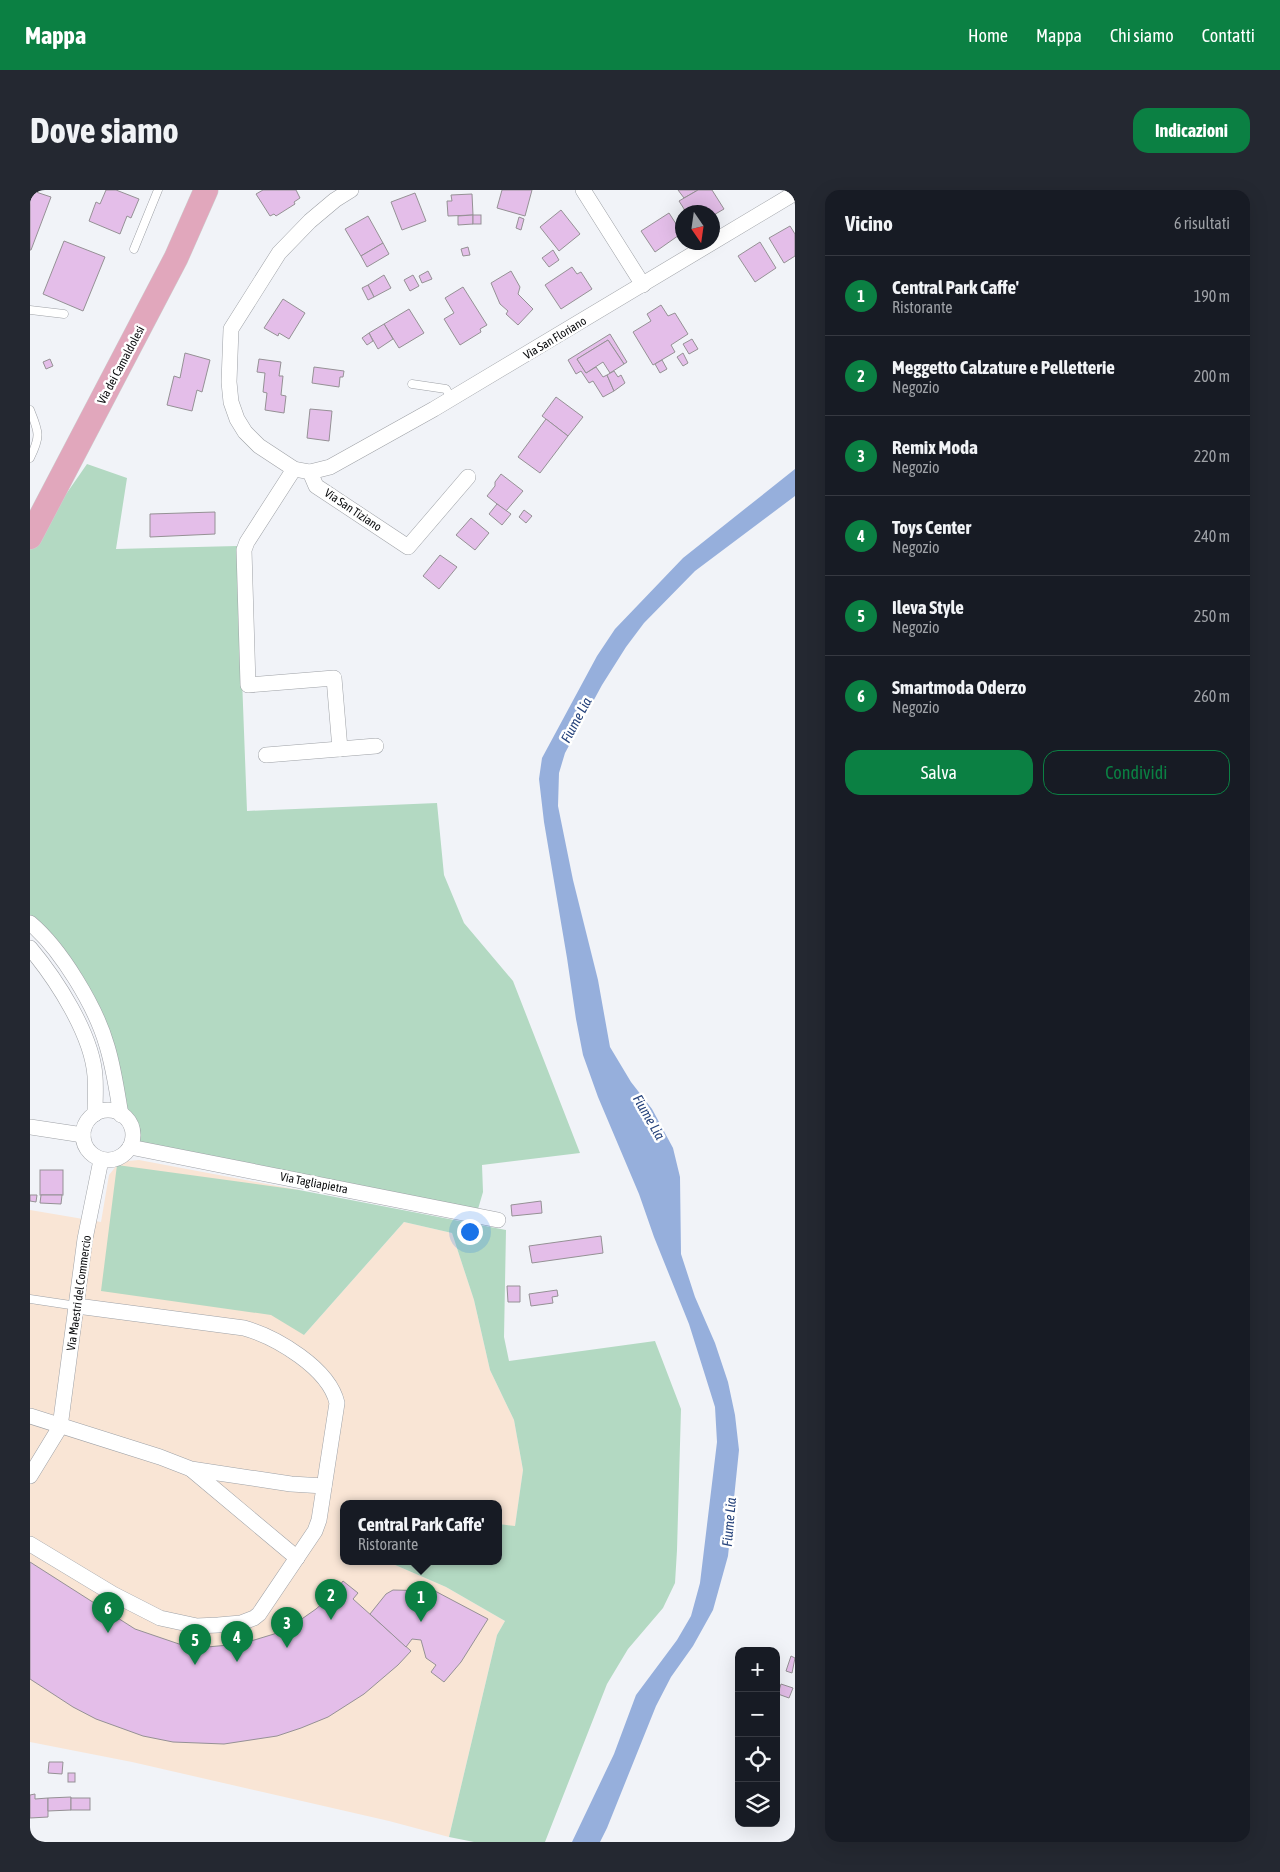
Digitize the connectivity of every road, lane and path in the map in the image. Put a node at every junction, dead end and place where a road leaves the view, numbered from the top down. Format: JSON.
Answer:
{"nodes":[{"id":1,"x":158,"y":190,"type":"edge"},
{"id":2,"x":206,"y":190,"type":"edge"},
{"id":3,"x":351,"y":190,"type":"edge"},
{"id":4,"x":584,"y":190,"type":"edge"},
{"id":5,"x":795,"y":193,"type":"edge"},
{"id":6,"x":134,"y":249,"type":"dead end"},
{"id":7,"x":643,"y":285,"type":"junction"},
{"id":8,"x":30,"y":310,"type":"edge"},
{"id":9,"x":64,"y":314,"type":"dead end"},
{"id":10,"x":412,"y":384,"type":"dead end"},
{"id":11,"x":451,"y":398,"type":"junction"},
{"id":12,"x":30,"y":410,"type":"edge"},
{"id":13,"x":30,"y":458,"type":"edge"},
{"id":14,"x":294,"y":469,"type":"junction"},
{"id":15,"x":310,"y":472,"type":"junction"},
{"id":16,"x":468,"y":477,"type":"dead end"},
{"id":17,"x":30,"y":537,"type":"edge"},
{"id":18,"x":376,"y":746,"type":"dead end"},
{"id":19,"x":340,"y":749,"type":"junction"},
{"id":20,"x":266,"y":755,"type":"dead end"},
{"id":21,"x":30,"y":923,"type":"edge"},
{"id":22,"x":30,"y":948,"type":"edge"},
{"id":23,"x":94,"y":1114,"type":"junction"},
{"id":24,"x":121,"y":1114,"type":"junction"},
{"id":25,"x":30,"y":1127,"type":"edge"},
{"id":26,"x":82,"y":1135,"type":"junction"},
{"id":27,"x":130,"y":1146,"type":"junction"},
{"id":28,"x":101,"y":1160,"type":"junction"},
{"id":29,"x":498,"y":1220,"type":"dead end"},
{"id":30,"x":30,"y":1299,"type":"edge"},
{"id":31,"x":77,"y":1306,"type":"junction"},
{"id":32,"x":30,"y":1416,"type":"edge"},
{"id":33,"x":60,"y":1427,"type":"junction"},
{"id":34,"x":191,"y":1469,"type":"junction"},
{"id":35,"x":30,"y":1476,"type":"edge"},
{"id":36,"x":324,"y":1486,"type":"junction"},
{"id":37,"x":30,"y":1544,"type":"edge"},
{"id":38,"x":296,"y":1558,"type":"junction"}],
"edges":[{"from":1,"to":6,"type":"lane"},
{"from":2,"to":17,"type":"main road","name":"Via dei Camaldolesi"},
{"from":3,"to":14,"type":"street"},
{"from":4,"to":7,"type":"street"},
{"from":5,"to":7,"type":"street","name":"Via San Floriano"},
{"from":7,"to":11,"type":"street","name":"Via San Floriano"},
{"from":8,"to":9,"type":"lane"},
{"from":10,"to":11,"type":"lane"},
{"from":11,"to":15,"type":"street","name":"Via San Floriano"},
{"from":12,"to":13,"type":"lane"},
{"from":14,"to":15,"type":"street"},
{"from":14,"to":19,"type":"street"},
{"from":15,"to":16,"type":"street","name":"Via San Tiziano"},
{"from":18,"to":19,"type":"street"},
{"from":19,"to":20,"type":"street"},
{"from":21,"to":24,"type":"street"},
{"from":22,"to":23,"type":"street"},
{"from":23,"to":24,"type":"street"},
{"from":23,"to":26,"type":"street"},
{"from":24,"to":27,"type":"street"},
{"from":25,"to":26,"type":"street"},
{"from":26,"to":28,"type":"street"},
{"from":27,"to":28,"type":"street"},
{"from":27,"to":29,"type":"street","name":"Via Tagliapietra"},
{"from":28,"to":31,"type":"street","name":"Via Maestri del Commercio"},
{"from":30,"to":31,"type":"lane"},
{"from":31,"to":33,"type":"street","name":"Via Maestri del Commercio"},
{"from":31,"to":36,"type":"street"},
{"from":32,"to":33,"type":"street"},
{"from":33,"to":34,"type":"street"},
{"from":33,"to":35,"type":"street"},
{"from":34,"to":36,"type":"street"},
{"from":34,"to":38,"type":"street"},
{"from":36,"to":38,"type":"street"},
{"from":37,"to":38,"type":"street"}]}
